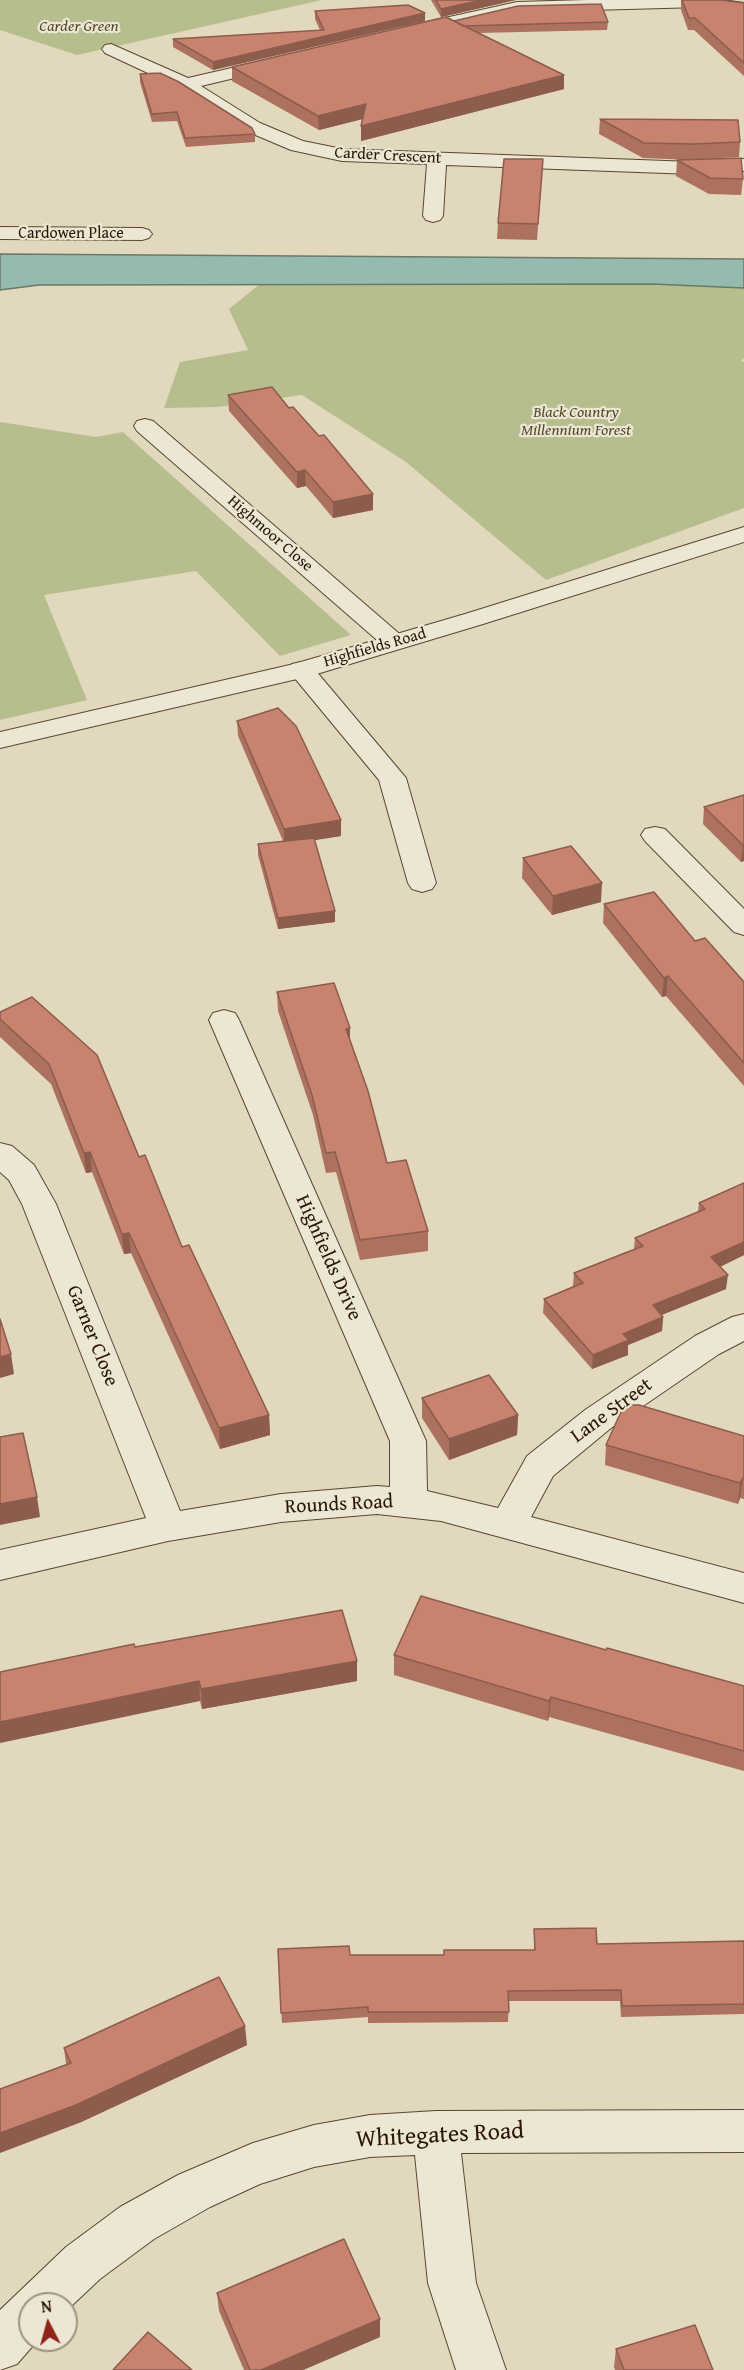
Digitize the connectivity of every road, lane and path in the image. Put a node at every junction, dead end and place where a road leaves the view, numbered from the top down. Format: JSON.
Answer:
{"nodes":[{"id":1,"x":637,"y":2,"type":"edge"},
{"id":2,"x":744,"y":8,"type":"edge"},
{"id":3,"x":390,"y":36,"type":"edge"},
{"id":4,"x":111,"y":49,"type":"dead end"},
{"id":5,"x":288,"y":60,"type":"edge"},
{"id":6,"x":186,"y":84,"type":"junction"},
{"id":7,"x":437,"y":159,"type":"junction"},
{"id":8,"x":744,"y":165,"type":"edge"},
{"id":9,"x":432,"y":216,"type":"dead end"},
{"id":10,"x":0,"y":233,"type":"edge"},
{"id":11,"x":142,"y":234,"type":"dead end"},
{"id":12,"x":145,"y":426,"type":"dead end"},
{"id":13,"x":744,"y":534,"type":"edge"},
{"id":14,"x":394,"y":642,"type":"junction"},
{"id":15,"x":301,"y":670,"type":"junction"},
{"id":16,"x":0,"y":740,"type":"edge"},
{"id":17,"x":655,"y":835,"type":"dead end"},
{"id":18,"x":422,"y":883,"type":"dead end"},
{"id":19,"x":744,"y":926,"type":"edge"},
{"id":20,"x":224,"y":1020,"type":"dead end"},
{"id":21,"x":0,"y":1154,"type":"edge"},
{"id":22,"x":744,"y":1326,"type":"edge"},
{"id":23,"x":409,"y":1502,"type":"junction"},
{"id":24,"x":508,"y":1524,"type":"junction"},
{"id":25,"x":168,"y":1527,"type":"junction"},
{"id":26,"x":0,"y":1565,"type":"edge"},
{"id":27,"x":744,"y":1588,"type":"edge"},
{"id":28,"x":744,"y":2131,"type":"edge"},
{"id":29,"x":436,"y":2132,"type":"junction"},
{"id":30,"x":52,"y":2292,"type":"edge"},
{"id":31,"x":18,"y":2327,"type":"edge"},
{"id":32,"x":0,"y":2347,"type":"edge"},
{"id":33,"x":481,"y":2370,"type":"edge"}],
"edges":[{"from":1,"to":2,"type":"street"},
{"from":1,"to":3,"type":"street"},
{"from":4,"to":6,"type":"street","name":"Carder Crescent"},
{"from":5,"to":6,"type":"street"},
{"from":6,"to":7,"type":"street","name":"Carder Crescent"},
{"from":7,"to":8,"type":"street","name":"Carder Crescent"},
{"from":7,"to":9,"type":"street"},
{"from":10,"to":11,"type":"street","name":"Cardowen Place"},
{"from":12,"to":14,"type":"street","name":"Highmoor Close"},
{"from":13,"to":14,"type":"street","name":"Highfields Road"},
{"from":14,"to":15,"type":"street","name":"Highfields Road"},
{"from":15,"to":16,"type":"street","name":"Highfields Road"},
{"from":15,"to":18,"type":"street"},
{"from":17,"to":19,"type":"street"},
{"from":20,"to":23,"type":"street","name":"Highfields Drive"},
{"from":21,"to":25,"type":"street","name":"Garner Close"},
{"from":22,"to":24,"type":"street","name":"Lane Street"},
{"from":23,"to":24,"type":"street","name":"Rounds Road"},
{"from":23,"to":25,"type":"street","name":"Rounds Road"},
{"from":24,"to":27,"type":"street","name":"Rounds Road"},
{"from":25,"to":26,"type":"street","name":"Rounds Road"},
{"from":28,"to":29,"type":"street","name":"Whitegates Road"},
{"from":29,"to":30,"type":"street","name":"Whitegates Road"},
{"from":29,"to":33,"type":"street"},
{"from":31,"to":32,"type":"street"}]}
